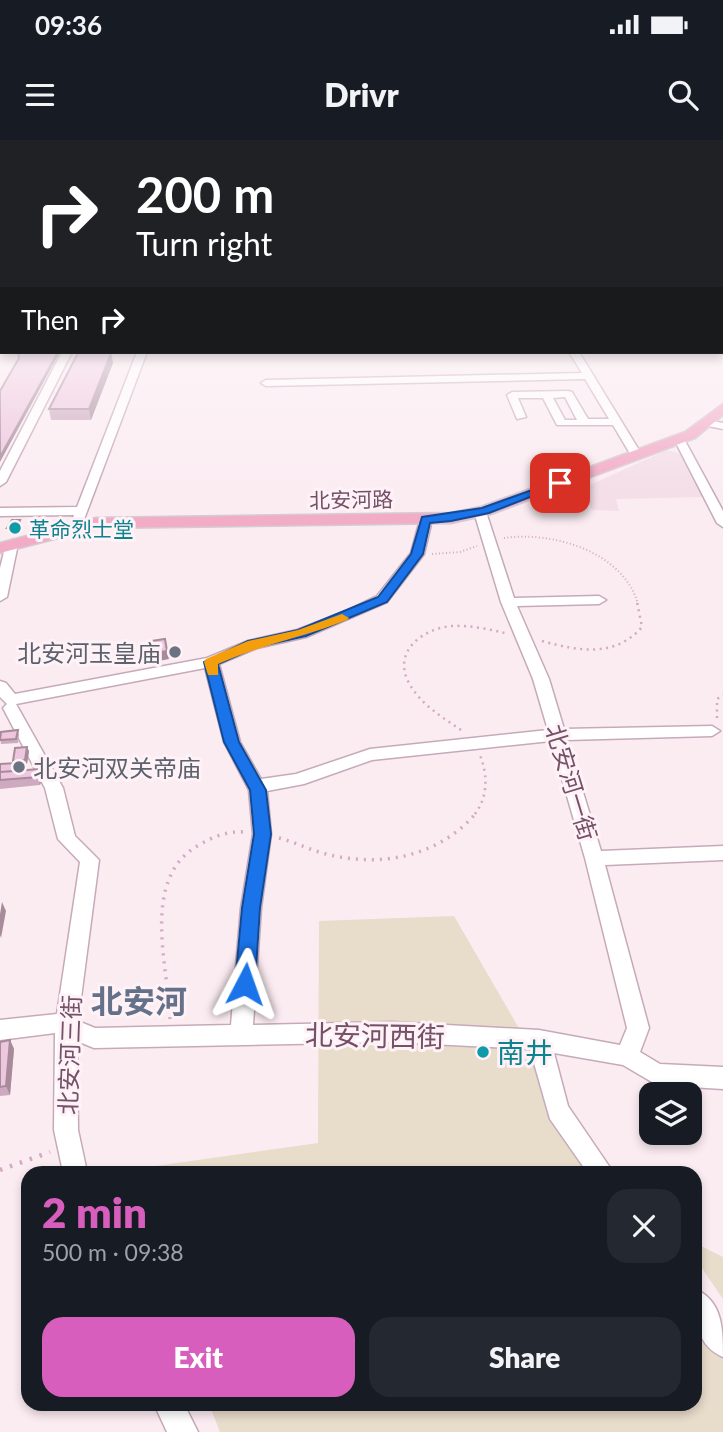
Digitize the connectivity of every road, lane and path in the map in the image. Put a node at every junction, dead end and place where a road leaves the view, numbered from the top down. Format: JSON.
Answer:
{"nodes":[{"id":1,"x":56,"y":373,"type":"edge"},
{"id":2,"x":134,"y":373,"type":"edge"},
{"id":3,"x":587,"y":373,"type":"edge"},
{"id":4,"x":589,"y":376,"type":"junction"},
{"id":5,"x":266,"y":383,"type":"dead end"},
{"id":6,"x":547,"y":395,"type":"junction"},
{"id":7,"x":723,"y":408,"type":"edge"},
{"id":8,"x":521,"y":416,"type":"dead end"},
{"id":9,"x":584,"y":422,"type":"junction"},
{"id":10,"x":615,"y":422,"type":"junction"},
{"id":11,"x":715,"y":425,"type":"edge"},
{"id":12,"x":678,"y":439,"type":"junction"},
{"id":13,"x":636,"y":456,"type":"junction"},
{"id":14,"x":0,"y":482,"type":"edge"},
{"id":15,"x":82,"y":510,"type":"junction"},
{"id":16,"x":0,"y":512,"type":"edge"},
{"id":17,"x":480,"y":512,"type":"junction"},
{"id":18,"x":426,"y":520,"type":"junction"},
{"id":19,"x":722,"y":521,"type":"edge"},
{"id":20,"x":76,"y":527,"type":"junction"},
{"id":21,"x":489,"y":542,"type":"junction"},
{"id":22,"x":6,"y":546,"type":"edge"},
{"id":23,"x":417,"y":554,"type":"junction"},
{"id":24,"x":0,"y":597,"type":"edge"},
{"id":25,"x":599,"y":600,"type":"dead end"},
{"id":26,"x":508,"y":602,"type":"junction"},
{"id":27,"x":523,"y":636,"type":"junction"},
{"id":28,"x":211,"y":662,"type":"junction"},
{"id":29,"x":0,"y":686,"type":"edge"},
{"id":30,"x":723,"y":695,"type":"edge"},
{"id":31,"x":11,"y":704,"type":"junction"},
{"id":32,"x":0,"y":725,"type":"edge"},
{"id":33,"x":712,"y":731,"type":"joint"},
{"id":34,"x":557,"y":735,"type":"junction"},
{"id":35,"x":472,"y":742,"type":"junction"},
{"id":36,"x":256,"y":786,"type":"junction"},
{"id":37,"x":262,"y":834,"type":"junction"},
{"id":38,"x":723,"y":853,"type":"edge"},
{"id":39,"x":594,"y":858,"type":"junction"},
{"id":40,"x":66,"y":1028,"type":"junction"},
{"id":41,"x":0,"y":1030,"type":"edge"},
{"id":42,"x":241,"y":1035,"type":"junction"},
{"id":43,"x":170,"y":1037,"type":"junction"},
{"id":44,"x":539,"y":1040,"type":"junction"},
{"id":45,"x":627,"y":1056,"type":"junction"},
{"id":46,"x":723,"y":1078,"type":"edge"},
{"id":47,"x":69,"y":1144,"type":"junction"},
{"id":48,"x":74,"y":1166,"type":"edge"},
{"id":49,"x":597,"y":1166,"type":"edge"},
{"id":50,"x":0,"y":1170,"type":"edge"},
{"id":51,"x":702,"y":1313,"type":"edge"},
{"id":52,"x":723,"y":1343,"type":"edge"},
{"id":53,"x":172,"y":1411,"type":"edge"},
{"id":54,"x":183,"y":1432,"type":"edge"}],
"edges":[{"from":1,"to":14,"type":"street"},
{"from":2,"to":15,"type":"street"},
{"from":3,"to":4,"type":"street"},
{"from":4,"to":5,"type":"street"},
{"from":4,"to":10,"type":"street"},
{"from":6,"to":8,"type":"street"},
{"from":6,"to":9,"type":"street"},
{"from":6,"to":9,"type":"street"},
{"from":7,"to":11,"type":"main road","name":"北安河路"},
{"from":9,"to":10,"type":"street"},
{"from":10,"to":13,"type":"street"},
{"from":11,"to":12,"type":"main road","name":"北安河路"},
{"from":12,"to":13,"type":"main road","name":"北安河路"},
{"from":12,"to":19,"type":"street"},
{"from":13,"to":17,"type":"main road","name":"北安河路"},
{"from":15,"to":16,"type":"street"},
{"from":15,"to":20,"type":"street"},
{"from":17,"to":18,"type":"main road","name":"北安河路"},
{"from":17,"to":21,"type":"street","name":"北安河一街"},
{"from":18,"to":20,"type":"main road","name":"北安河路"},
{"from":18,"to":23,"type":"street"},
{"from":20,"to":22,"type":"main road","name":"北安河路"},
{"from":21,"to":23,"type":"path"},
{"from":21,"to":26,"type":"street","name":"北安河一街"},
{"from":21,"to":27,"type":"path"},
{"from":22,"to":24,"type":"street"},
{"from":23,"to":28,"type":"street"},
{"from":25,"to":26,"type":"street"},
{"from":26,"to":27,"type":"street","name":"北安河一街"},
{"from":27,"to":34,"type":"street","name":"北安河一街"},
{"from":27,"to":35,"type":"path"},
{"from":28,"to":31,"type":"street"},
{"from":28,"to":36,"type":"street"},
{"from":29,"to":31,"type":"street"},
{"from":30,"to":33,"type":"path"},
{"from":31,"to":32,"type":"street"},
{"from":31,"to":40,"type":"street","name":"北安河三街"},
{"from":33,"to":34,"type":"street"},
{"from":34,"to":35,"type":"street"},
{"from":34,"to":39,"type":"street","name":"北安河一街"},
{"from":35,"to":36,"type":"street"},
{"from":35,"to":37,"type":"path"},
{"from":36,"to":37,"type":"street"},
{"from":37,"to":42,"type":"street"},
{"from":37,"to":43,"type":"path"},
{"from":38,"to":39,"type":"street"},
{"from":39,"to":45,"type":"street","name":"北安河一街"},
{"from":40,"to":41,"type":"street","name":"北安河西街"},
{"from":40,"to":43,"type":"street","name":"北安河西街"},
{"from":40,"to":47,"type":"street","name":"北安河三街"},
{"from":42,"to":43,"type":"street","name":"北安河西街"},
{"from":42,"to":44,"type":"street","name":"北安河西街"},
{"from":44,"to":45,"type":"street","name":"北安河西街"},
{"from":44,"to":49,"type":"street"},
{"from":45,"to":46,"type":"street","name":"北安河西街"},
{"from":47,"to":48,"type":"street","name":"北安河三街"},
{"from":47,"to":50,"type":"path"},
{"from":51,"to":52,"type":"street"},
{"from":53,"to":54,"type":"street"}]}
